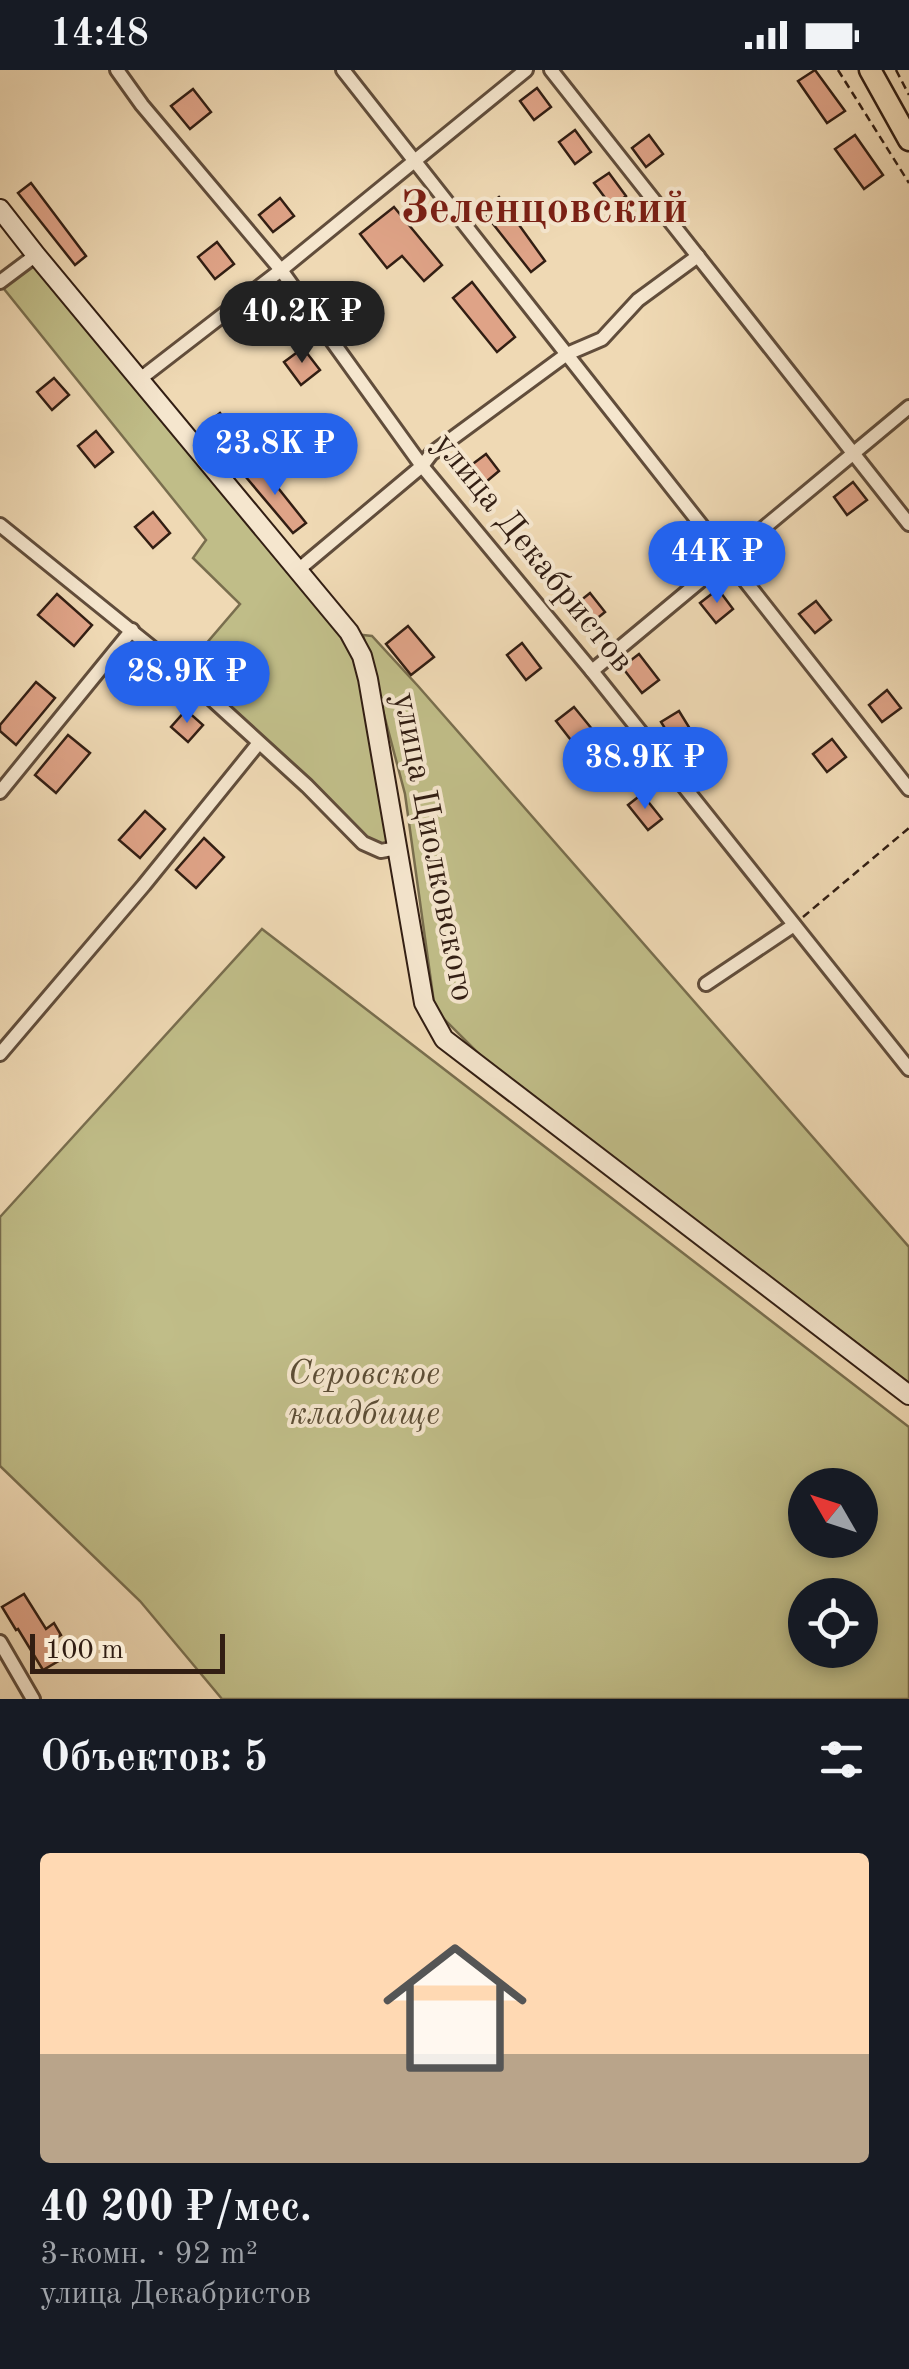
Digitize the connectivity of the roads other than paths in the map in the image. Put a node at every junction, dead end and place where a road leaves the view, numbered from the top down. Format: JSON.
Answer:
{"nodes":[{"id":1,"x":117,"y":70,"type":"edge"},
{"id":2,"x":343,"y":70,"type":"edge"},
{"id":3,"x":526,"y":70,"type":"edge"},
{"id":4,"x":552,"y":70,"type":"edge"},
{"id":5,"x":870,"y":70,"type":"edge"},
{"id":6,"x":909,"y":140,"type":"edge"},
{"id":7,"x":413,"y":162,"type":"junction"},
{"id":8,"x":0,"y":209,"type":"edge"},
{"id":9,"x":36,"y":255,"type":"junction"},
{"id":10,"x":698,"y":256,"type":"junction"},
{"id":11,"x":281,"y":270,"type":"junction"},
{"id":12,"x":0,"y":282,"type":"edge"},
{"id":13,"x":568,"y":354,"type":"junction"},
{"id":14,"x":140,"y":379,"type":"junction"},
{"id":15,"x":909,"y":407,"type":"edge"},
{"id":16,"x":855,"y":453,"type":"junction"},
{"id":17,"x":422,"y":466,"type":"junction"},
{"id":18,"x":909,"y":524,"type":"edge"},
{"id":19,"x":0,"y":525,"type":"edge"},
{"id":20,"x":728,"y":557,"type":"junction"},
{"id":21,"x":298,"y":570,"type":"junction"},
{"id":22,"x":132,"y":630,"type":"junction"},
{"id":23,"x":592,"y":671,"type":"junction"},
{"id":24,"x":258,"y":744,"type":"junction"},
{"id":25,"x":909,"y":789,"type":"edge"},
{"id":26,"x":0,"y":792,"type":"edge"},
{"id":27,"x":397,"y":848,"type":"junction"},
{"id":28,"x":794,"y":925,"type":"junction"},
{"id":29,"x":706,"y":984,"type":"dead end"},
{"id":30,"x":0,"y":1054,"type":"edge"},
{"id":31,"x":909,"y":1069,"type":"edge"},
{"id":32,"x":909,"y":1395,"type":"edge"},
{"id":33,"x":0,"y":1642,"type":"edge"},
{"id":34,"x":33,"y":1699,"type":"edge"}],
"edges":[{"from":1,"to":11,"type":"street","name":"улица Декабристов"},
{"from":2,"to":7,"type":"street"},
{"from":3,"to":7,"type":"street"},
{"from":4,"to":10,"type":"street"},
{"from":5,"to":6,"type":"main road"},
{"from":7,"to":11,"type":"street"},
{"from":7,"to":13,"type":"street"},
{"from":8,"to":9,"type":"main road","name":"улица Циолковского"},
{"from":9,"to":12,"type":"street"},
{"from":9,"to":14,"type":"main road","name":"улица Циолковского"},
{"from":10,"to":13,"type":"street"},
{"from":10,"to":16,"type":"street"},
{"from":11,"to":14,"type":"street"},
{"from":11,"to":17,"type":"street","name":"улица Декабристов"},
{"from":13,"to":17,"type":"street"},
{"from":13,"to":20,"type":"street"},
{"from":14,"to":21,"type":"main road","name":"улица Циолковского"},
{"from":15,"to":16,"type":"street"},
{"from":16,"to":18,"type":"street"},
{"from":16,"to":20,"type":"street"},
{"from":17,"to":21,"type":"street"},
{"from":17,"to":23,"type":"street","name":"улица Декабристов"},
{"from":19,"to":22,"type":"street"},
{"from":20,"to":23,"type":"street"},
{"from":20,"to":25,"type":"street"},
{"from":21,"to":27,"type":"main road","name":"улица Циолковского"},
{"from":22,"to":24,"type":"street"},
{"from":22,"to":26,"type":"street"},
{"from":23,"to":28,"type":"street","name":"улица Декабристов"},
{"from":24,"to":27,"type":"street"},
{"from":24,"to":30,"type":"street"},
{"from":27,"to":32,"type":"main road","name":"улица Циолковского"},
{"from":28,"to":29,"type":"street"},
{"from":28,"to":31,"type":"street","name":"улица Декабристов"},
{"from":33,"to":34,"type":"street"}]}
